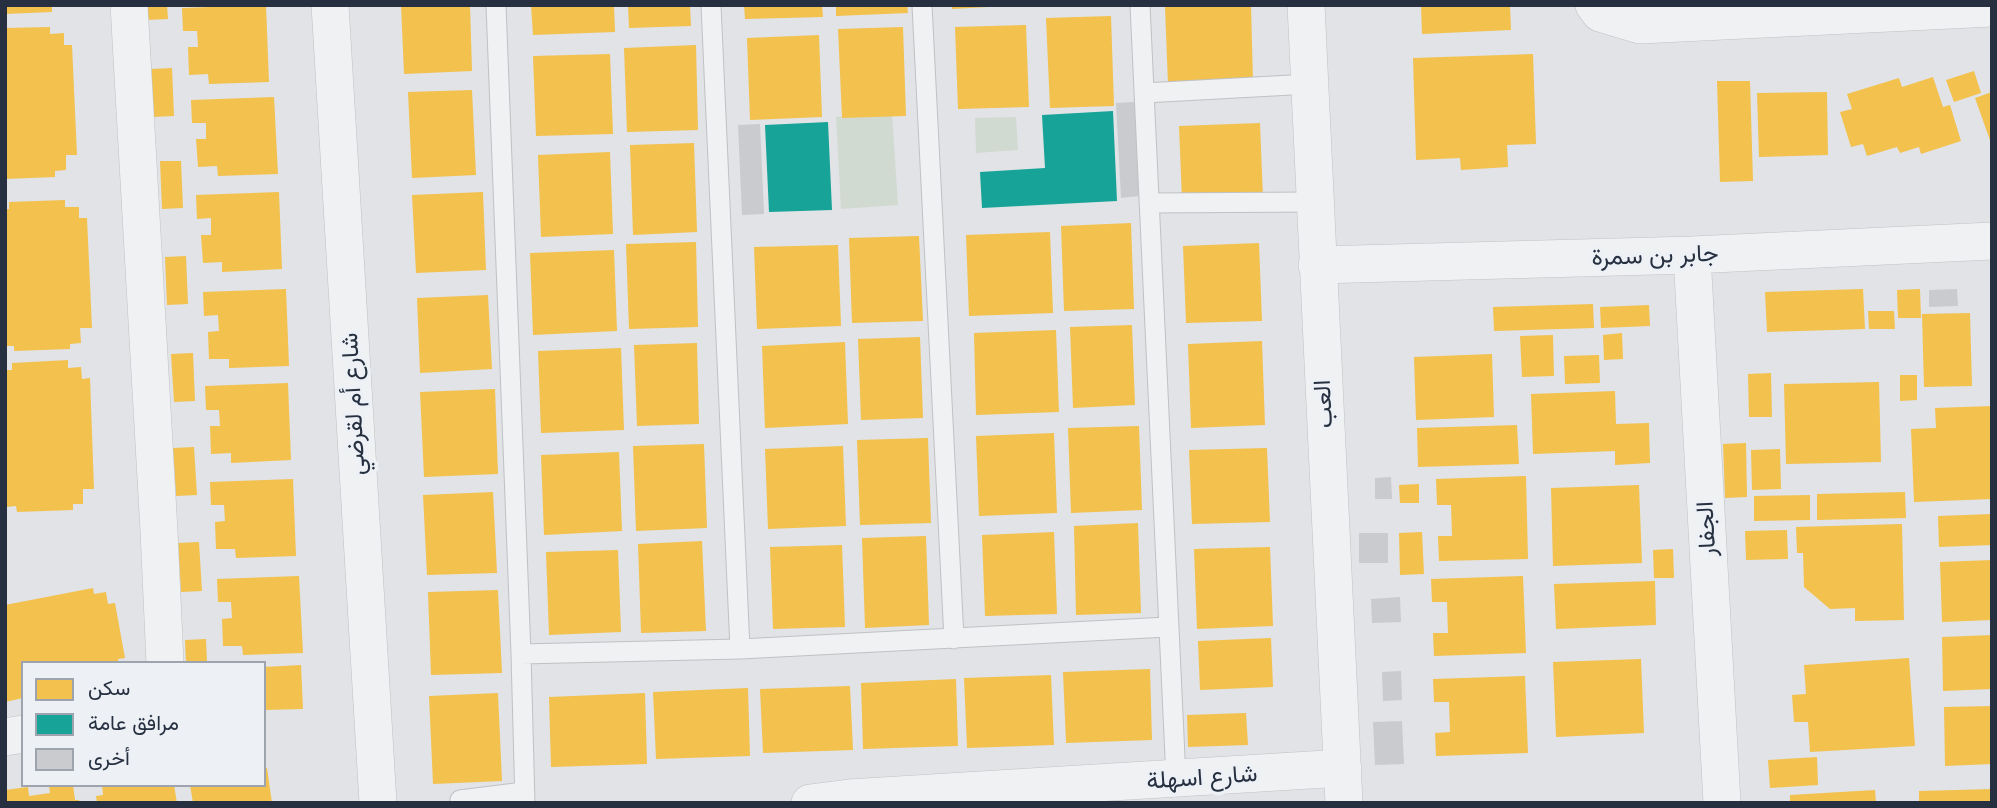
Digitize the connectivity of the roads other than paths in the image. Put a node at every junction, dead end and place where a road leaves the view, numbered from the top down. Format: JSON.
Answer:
{"nodes":[{"id":1,"x":128,"y":5,"type":"edge"},
{"id":2,"x":330,"y":5,"type":"edge"},
{"id":3,"x":496,"y":5,"type":"edge"},
{"id":4,"x":711,"y":5,"type":"edge"},
{"id":5,"x":922,"y":5,"type":"edge"},
{"id":6,"x":1140,"y":5,"type":"edge"},
{"id":7,"x":1306,"y":5,"type":"edge"},
{"id":8,"x":1594,"y":5,"type":"edge"},
{"id":9,"x":1992,"y":8,"type":"edge"},
{"id":10,"x":1310,"y":84,"type":"junction"},
{"id":11,"x":1144,"y":93,"type":"junction"},
{"id":12,"x":1314,"y":202,"type":"junction"},
{"id":13,"x":1149,"y":203,"type":"junction"},
{"id":14,"x":1992,"y":241,"type":"edge"},
{"id":15,"x":1692,"y":255,"type":"junction"},
{"id":16,"x":1317,"y":265,"type":"junction"},
{"id":17,"x":1168,"y":627,"type":"junction"},
{"id":18,"x":954,"y":639,"type":"junction"},
{"id":19,"x":740,"y":649,"type":"junction"},
{"id":20,"x":521,"y":653,"type":"junction"},
{"id":21,"x":164,"y":661,"type":"edge"},
{"id":22,"x":1177,"y":779,"type":"junction"},
{"id":23,"x":1343,"y":785,"type":"edge"},
{"id":24,"x":525,"y":797,"type":"edge"},
{"id":25,"x":460,"y":800,"type":"dead end"},
{"id":26,"x":849,"y":800,"type":"edge"},
{"id":27,"x":378,"y":803,"type":"edge"},
{"id":28,"x":810,"y":803,"type":"edge"},
{"id":29,"x":1722,"y":803,"type":"edge"}],
"edges":[{"from":1,"to":21,"type":"street"},
{"from":2,"to":27,"type":"street","name":"شارع أم لقرضي"},
{"from":3,"to":20,"type":"lane"},
{"from":4,"to":19,"type":"lane"},
{"from":5,"to":18,"type":"lane"},
{"from":6,"to":11,"type":"lane"},
{"from":7,"to":10,"type":"street","name":"العب"},
{"from":8,"to":9,"type":"street"},
{"from":10,"to":11,"type":"lane"},
{"from":10,"to":12,"type":"street","name":"العب"},
{"from":11,"to":13,"type":"lane"},
{"from":12,"to":13,"type":"lane"},
{"from":12,"to":16,"type":"street","name":"العب"},
{"from":13,"to":17,"type":"lane"},
{"from":14,"to":15,"type":"street","name":"جابر بن سمرة"},
{"from":15,"to":16,"type":"street","name":"جابر بن سمرة"},
{"from":15,"to":29,"type":"street","name":"الجفار"},
{"from":16,"to":23,"type":"street","name":"العب"},
{"from":17,"to":18,"type":"lane"},
{"from":17,"to":22,"type":"lane"},
{"from":18,"to":19,"type":"lane"},
{"from":19,"to":20,"type":"lane"},
{"from":20,"to":24,"type":"lane"},
{"from":22,"to":23,"type":"street","name":"شارع اسهلة"},
{"from":22,"to":26,"type":"street","name":"شارع اسهلة"},
{"from":24,"to":25,"type":"lane"},
{"from":26,"to":28,"type":"street","name":"شارع اسهلة"}]}
